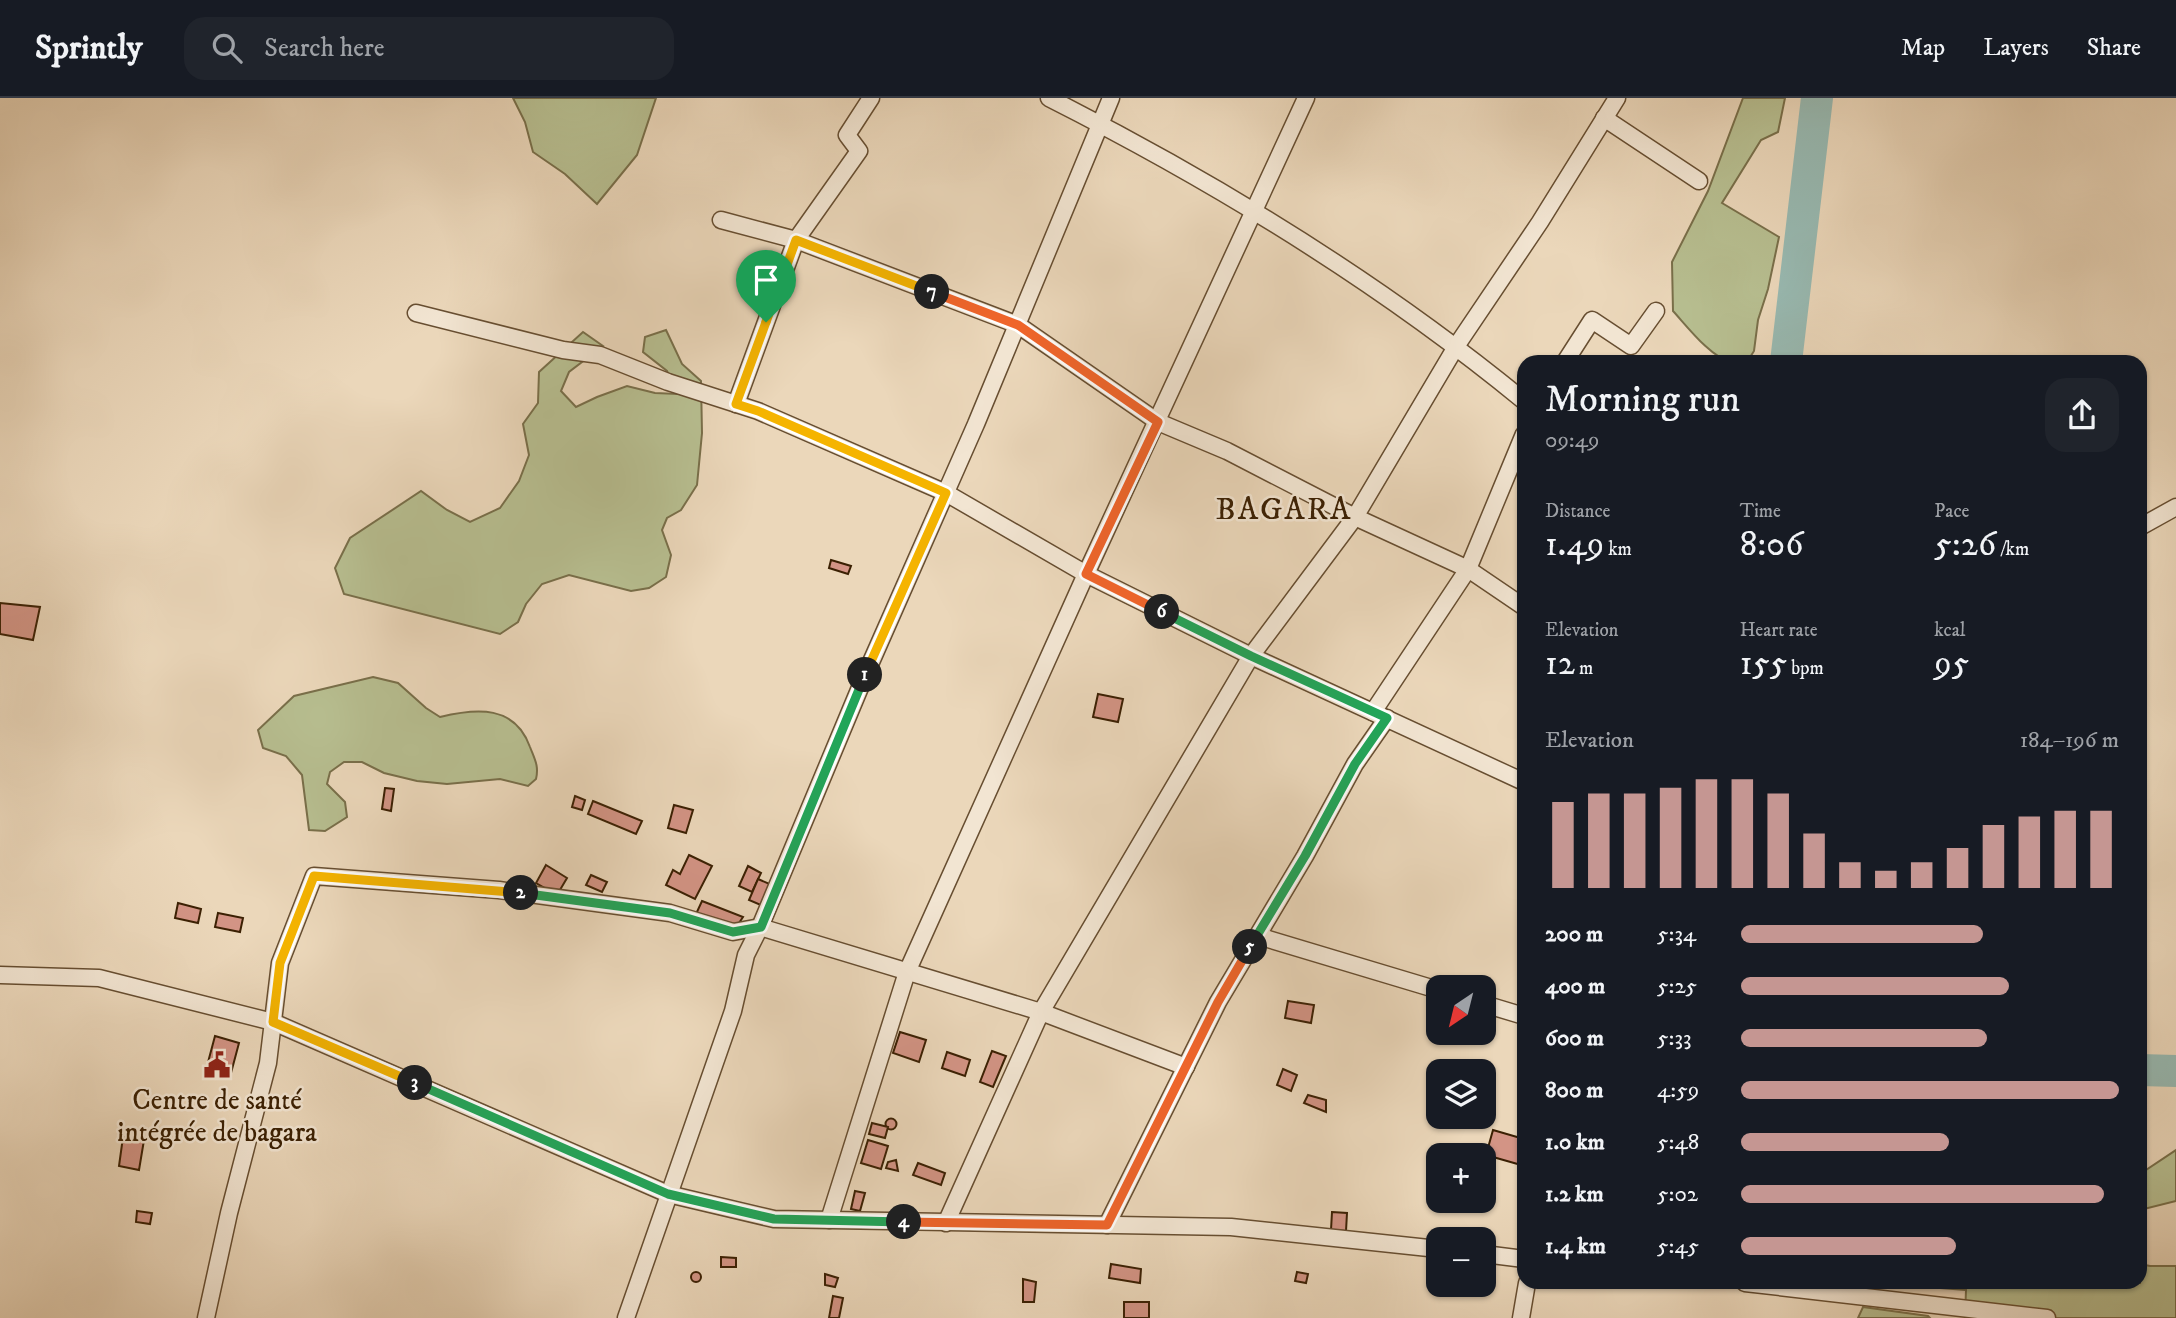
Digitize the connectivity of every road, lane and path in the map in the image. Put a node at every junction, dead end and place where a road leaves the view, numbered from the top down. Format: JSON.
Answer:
{"nodes":[{"id":1,"x":871,"y":98,"type":"edge"},
{"id":2,"x":1049,"y":98,"type":"edge"},
{"id":3,"x":1111,"y":98,"type":"edge"},
{"id":4,"x":1306,"y":98,"type":"edge"},
{"id":5,"x":1616,"y":98,"type":"edge"},
{"id":6,"x":1604,"y":118,"type":"junction"},
{"id":7,"x":1100,"y":124,"type":"junction"},
{"id":8,"x":1699,"y":181,"type":"dead end"},
{"id":9,"x":1255,"y":210,"type":"junction"},
{"id":10,"x":721,"y":219,"type":"dead end"},
{"id":11,"x":796,"y":240,"type":"junction"},
{"id":12,"x":1656,"y":311,"type":"dead end"},
{"id":13,"x":416,"y":313,"type":"dead end"},
{"id":14,"x":1018,"y":325,"type":"junction"},
{"id":15,"x":1457,"y":345,"type":"junction"},
{"id":16,"x":1570,"y":355,"type":"edge"},
{"id":17,"x":1517,"y":395,"type":"edge"},
{"id":18,"x":736,"y":404,"type":"junction"},
{"id":19,"x":1158,"y":422,"type":"junction"},
{"id":20,"x":1517,"y":450,"type":"edge"},
{"id":21,"x":946,"y":493,"type":"junction"},
{"id":22,"x":2176,"y":506,"type":"edge"},
{"id":23,"x":1355,"y":517,"type":"junction"},
{"id":24,"x":2147,"y":523,"type":"edge"},
{"id":25,"x":1468,"y":569,"type":"junction"},
{"id":26,"x":1086,"y":574,"type":"junction"},
{"id":27,"x":1517,"y":602,"type":"edge"},
{"id":28,"x":1251,"y":656,"type":"junction"},
{"id":29,"x":1380,"y":715,"type":"junction"},
{"id":30,"x":1517,"y":779,"type":"edge"},
{"id":31,"x":761,"y":927,"type":"junction"},
{"id":32,"x":1258,"y":936,"type":"junction"},
{"id":33,"x":907,"y":972,"type":"junction"},
{"id":34,"x":0,"y":975,"type":"edge"},
{"id":35,"x":1426,"y":986,"type":"edge"},
{"id":36,"x":1496,"y":1008,"type":"edge"},
{"id":37,"x":1041,"y":1012,"type":"junction"},
{"id":38,"x":1517,"y":1014,"type":"edge"},
{"id":39,"x":273,"y":1022,"type":"junction"},
{"id":40,"x":1186,"y":1066,"type":"junction"},
{"id":41,"x":668,"y":1194,"type":"junction"},
{"id":42,"x":829,"y":1220,"type":"junction"},
{"id":43,"x":946,"y":1223,"type":"junction"},
{"id":44,"x":1107,"y":1225,"type":"junction"},
{"id":45,"x":1426,"y":1249,"type":"edge"},
{"id":46,"x":1496,"y":1256,"type":"edge"},
{"id":47,"x":1517,"y":1258,"type":"edge"},
{"id":48,"x":1526,"y":1289,"type":"edge"},
{"id":49,"x":1797,"y":1289,"type":"edge"},
{"id":50,"x":206,"y":1318,"type":"edge"},
{"id":51,"x":626,"y":1318,"type":"edge"},
{"id":52,"x":1521,"y":1318,"type":"edge"},
{"id":53,"x":2047,"y":1318,"type":"edge"}],
"edges":[{"from":1,"to":11,"type":"street"},
{"from":2,"to":7,"type":"street"},
{"from":3,"to":7,"type":"street"},
{"from":4,"to":9,"type":"street"},
{"from":5,"to":6,"type":"street"},
{"from":6,"to":8,"type":"street"},
{"from":6,"to":15,"type":"street"},
{"from":7,"to":9,"type":"street"},
{"from":7,"to":14,"type":"street"},
{"from":9,"to":15,"type":"street"},
{"from":9,"to":19,"type":"street"},
{"from":10,"to":11,"type":"street"},
{"from":11,"to":14,"type":"street"},
{"from":11,"to":18,"type":"street"},
{"from":12,"to":16,"type":"street"},
{"from":13,"to":18,"type":"street"},
{"from":14,"to":19,"type":"street"},
{"from":14,"to":21,"type":"street"},
{"from":15,"to":17,"type":"street"},
{"from":15,"to":23,"type":"street"},
{"from":18,"to":21,"type":"street"},
{"from":19,"to":23,"type":"street"},
{"from":19,"to":26,"type":"street"},
{"from":20,"to":25,"type":"street"},
{"from":21,"to":26,"type":"street"},
{"from":21,"to":31,"type":"street"},
{"from":22,"to":24,"type":"street"},
{"from":23,"to":25,"type":"street"},
{"from":23,"to":28,"type":"street"},
{"from":25,"to":27,"type":"street"},
{"from":25,"to":29,"type":"street"},
{"from":26,"to":28,"type":"street"},
{"from":26,"to":33,"type":"street"},
{"from":28,"to":29,"type":"street"},
{"from":28,"to":37,"type":"street"},
{"from":29,"to":30,"type":"street"},
{"from":29,"to":32,"type":"street"},
{"from":31,"to":33,"type":"street"},
{"from":31,"to":39,"type":"street"},
{"from":31,"to":41,"type":"street"},
{"from":32,"to":35,"type":"street"},
{"from":32,"to":40,"type":"street"},
{"from":33,"to":37,"type":"street"},
{"from":33,"to":42,"type":"street"},
{"from":34,"to":39,"type":"street"},
{"from":36,"to":38,"type":"street"},
{"from":37,"to":40,"type":"street"},
{"from":37,"to":43,"type":"street"},
{"from":39,"to":41,"type":"street"},
{"from":39,"to":50,"type":"street"},
{"from":40,"to":44,"type":"street"},
{"from":41,"to":42,"type":"street"},
{"from":41,"to":51,"type":"street"},
{"from":42,"to":43,"type":"street"},
{"from":43,"to":44,"type":"street"},
{"from":44,"to":45,"type":"street"},
{"from":46,"to":47,"type":"street"},
{"from":48,"to":52,"type":"street"},
{"from":49,"to":53,"type":"street"}]}
